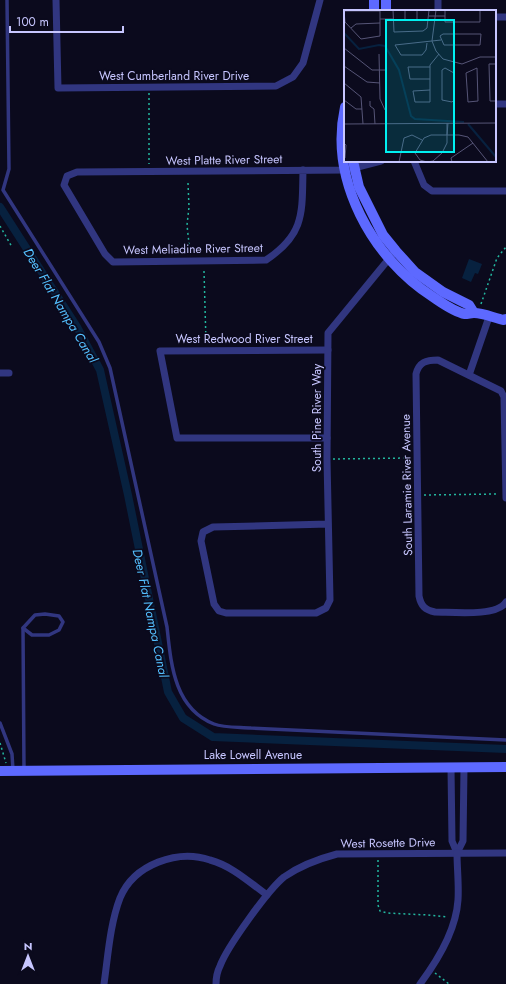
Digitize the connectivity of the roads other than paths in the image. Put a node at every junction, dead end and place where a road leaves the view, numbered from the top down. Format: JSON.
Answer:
{"nodes":[{"id":1,"x":7,"y":0,"type":"edge"},
{"id":2,"x":56,"y":0,"type":"edge"},
{"id":3,"x":320,"y":0,"type":"edge"},
{"id":4,"x":344,"y":114,"type":"edge"},
{"id":5,"x":344,"y":158,"type":"edge"},
{"id":6,"x":375,"y":162,"type":"edge"},
{"id":7,"x":414,"y":162,"type":"edge"},
{"id":8,"x":351,"y":166,"type":"edge"},
{"id":9,"x":303,"y":170,"type":"junction"},
{"id":10,"x":67,"y":176,"type":"joint"},
{"id":11,"x":506,"y":191,"type":"edge"},
{"id":12,"x":393,"y":254,"type":"junction"},
{"id":13,"x":489,"y":317,"type":"junction"},
{"id":14,"x":505,"y":322,"type":"edge"},
{"id":15,"x":328,"y":350,"type":"junction"},
{"id":16,"x":0,"y":373,"type":"edge"},
{"id":17,"x":9,"y":373,"type":"dead end"},
{"id":18,"x":469,"y":375,"type":"junction"},
{"id":19,"x":327,"y":438,"type":"junction"},
{"id":20,"x":506,"y":494,"type":"edge"},
{"id":21,"x":506,"y":498,"type":"edge"},
{"id":22,"x":328,"y":524,"type":"junction"},
{"id":23,"x":505,"y":604,"type":"edge"},
{"id":24,"x":23,"y":628,"type":"junction"},
{"id":25,"x":0,"y":723,"type":"edge"},
{"id":26,"x":506,"y":740,"type":"edge"},
{"id":27,"x":506,"y":767,"type":"edge"},
{"id":28,"x":451,"y":768,"type":"junction"},
{"id":29,"x":464,"y":768,"type":"junction"},
{"id":30,"x":24,"y":770,"type":"junction"},
{"id":31,"x":7,"y":771,"type":"edge"},
{"id":32,"x":457,"y":853,"type":"junction"},
{"id":33,"x":506,"y":853,"type":"edge"},
{"id":34,"x":267,"y":895,"type":"junction"},
{"id":35,"x":104,"y":984,"type":"edge"},
{"id":36,"x":216,"y":984,"type":"edge"},
{"id":37,"x":420,"y":984,"type":"edge"}],
"edges":[{"from":1,"to":26,"type":"lane"},
{"from":2,"to":3,"type":"street","name":"West Cumberland River Drive"},
{"from":4,"to":5,"type":"street"},
{"from":6,"to":8,"type":"street","name":"West Platte River Street"},
{"from":7,"to":11,"type":"street"},
{"from":8,"to":9,"type":"street","name":"West Platte River Street"},
{"from":8,"to":12,"type":"street"},
{"from":9,"to":10,"type":"street","name":"West Platte River Street"},
{"from":9,"to":10,"type":"street","name":"West Meliadine River Street"},
{"from":12,"to":13,"type":"street"},
{"from":12,"to":15,"type":"street","name":"South Pine River Way"},
{"from":13,"to":14,"type":"street"},
{"from":13,"to":18,"type":"street"},
{"from":15,"to":19,"type":"street","name":"South Pine River Way"},
{"from":15,"to":19,"type":"street","name":"West Redwood River Street"},
{"from":16,"to":17,"type":"street"},
{"from":18,"to":20,"type":"street"},
{"from":18,"to":23,"type":"street","name":"South Laramie River Avenue"},
{"from":19,"to":22,"type":"street","name":"South Pine River Way"},
{"from":20,"to":21,"type":"street"},
{"from":22,"to":22,"type":"street","name":"South Pine River Way"},
{"from":24,"to":24,"type":"lane"},
{"from":24,"to":30,"type":"lane"},
{"from":25,"to":31,"type":"lane"},
{"from":27,"to":29,"type":"street","name":"Lake Lowell Avenue"},
{"from":28,"to":29,"type":"street","name":"Lake Lowell Avenue"},
{"from":28,"to":30,"type":"street","name":"Lake Lowell Avenue"},
{"from":28,"to":32,"type":"street"},
{"from":29,"to":32,"type":"street"},
{"from":30,"to":31,"type":"street","name":"Lake Lowell Avenue"},
{"from":32,"to":33,"type":"street","name":"West Rosette Drive"},
{"from":32,"to":34,"type":"street","name":"West Rosette Drive"},
{"from":32,"to":37,"type":"street"},
{"from":34,"to":35,"type":"street"},
{"from":34,"to":36,"type":"street","name":"West Rosette Drive"}]}
